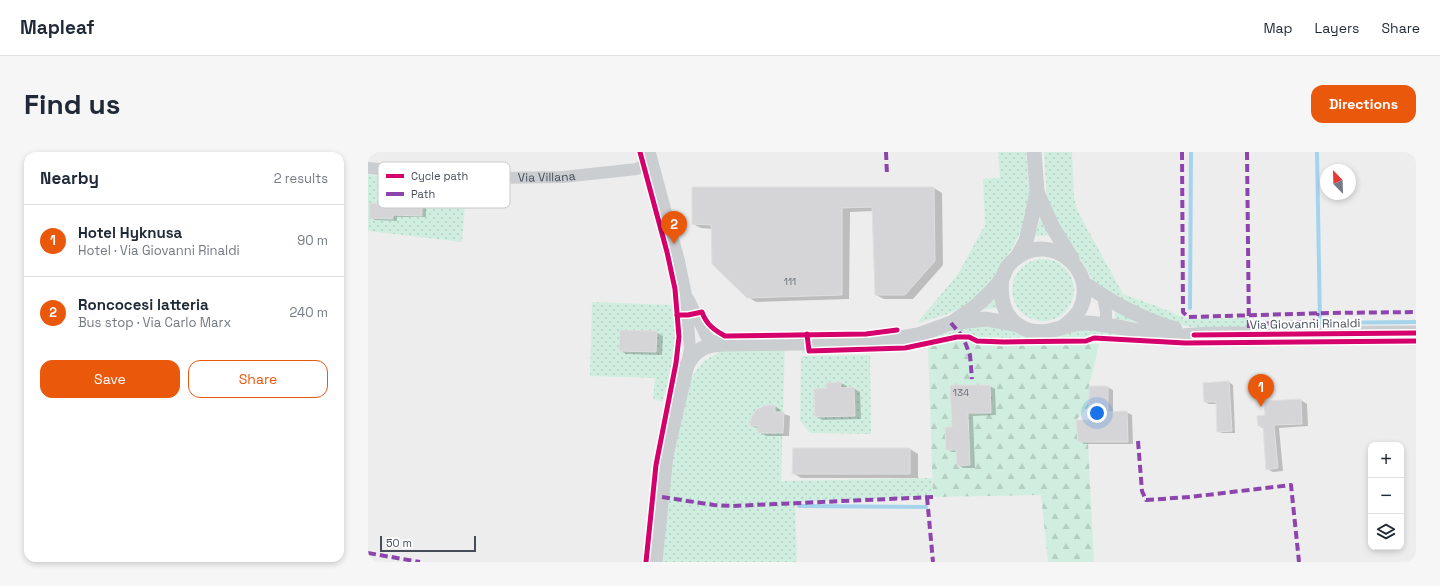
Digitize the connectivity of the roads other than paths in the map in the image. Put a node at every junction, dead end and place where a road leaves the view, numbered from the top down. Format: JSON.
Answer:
{"nodes":[{"id":1,"x":1034,"y":152,"type":"edge"},
{"id":2,"x":650,"y":156,"type":"edge"},
{"id":3,"x":368,"y":168,"type":"edge"},
{"id":4,"x":378,"y":169,"type":"edge"},
{"id":5,"x":510,"y":178,"type":"edge"},
{"id":6,"x":1037,"y":191,"type":"junction"},
{"id":7,"x":1017,"y":257,"type":"junction"},
{"id":8,"x":1076,"y":265,"type":"junction"},
{"id":9,"x":1002,"y":278,"type":"junction"},
{"id":10,"x":1084,"y":283,"type":"junction"},
{"id":11,"x":686,"y":295,"type":"junction"},
{"id":12,"x":1103,"y":296,"type":"junction"},
{"id":13,"x":951,"y":323,"type":"junction"},
{"id":14,"x":1018,"y":325,"type":"junction"},
{"id":15,"x":1106,"y":326,"type":"junction"},
{"id":16,"x":1063,"y":327,"type":"junction"},
{"id":17,"x":703,"y":331,"type":"junction"},
{"id":18,"x":1416,"y":333,"type":"edge"},
{"id":19,"x":1194,"y":335,"type":"junction"},
{"id":20,"x":723,"y":344,"type":"junction"},
{"id":21,"x":695,"y":345,"type":"junction"},
{"id":22,"x":655,"y":562,"type":"edge"}],
"edges":[{"from":1,"to":6,"type":"street"},
{"from":2,"to":5,"type":"street","name":"Via Villana"},
{"from":2,"to":11,"type":"street"},
{"from":3,"to":4,"type":"street","name":"Via Villana"},
{"from":6,"to":7,"type":"street","name":"Via Giovanni Rinaldi"},
{"from":6,"to":8,"type":"street"},
{"from":7,"to":8,"type":"street"},
{"from":7,"to":9,"type":"street","name":"Via Giovanni Rinaldi"},
{"from":8,"to":10,"type":"street"},
{"from":9,"to":13,"type":"street","name":"Via Giovanni Rinaldi"},
{"from":9,"to":14,"type":"street"},
{"from":10,"to":12,"type":"street","name":"Via Giovanni Rinaldi"},
{"from":10,"to":16,"type":"street"},
{"from":11,"to":17,"type":"street"},
{"from":11,"to":21,"type":"street"},
{"from":12,"to":15,"type":"street"},
{"from":12,"to":19,"type":"street","name":"Via Giovanni Rinaldi"},
{"from":13,"to":14,"type":"street","name":"Via Giovanni Rinaldi"},
{"from":13,"to":20,"type":"street","name":"Via Giovanni Rinaldi"},
{"from":14,"to":16,"type":"street","name":"Via Giovanni Rinaldi"},
{"from":15,"to":16,"type":"street","name":"Via Giovanni Rinaldi"},
{"from":15,"to":19,"type":"street","name":"Via Giovanni Rinaldi"},
{"from":17,"to":20,"type":"street"},
{"from":17,"to":21,"type":"street"},
{"from":18,"to":19,"type":"street","name":"Via Giovanni Rinaldi"},
{"from":20,"to":21,"type":"street","name":"Via Giovanni Rinaldi"},
{"from":21,"to":22,"type":"street"}]}
